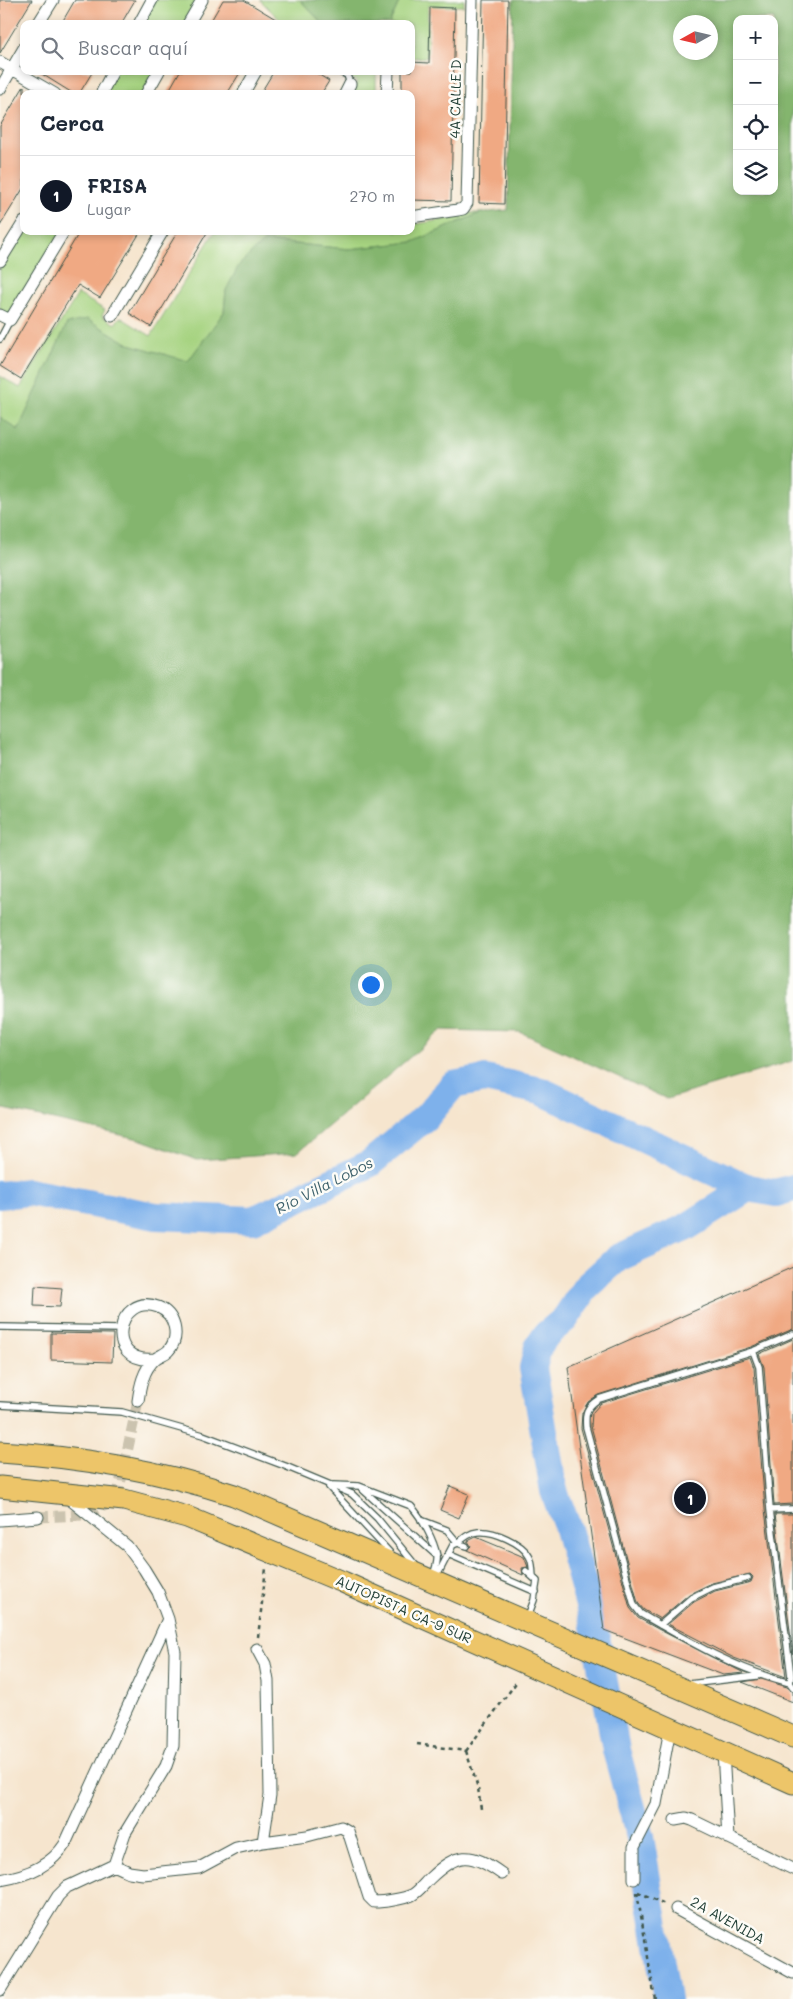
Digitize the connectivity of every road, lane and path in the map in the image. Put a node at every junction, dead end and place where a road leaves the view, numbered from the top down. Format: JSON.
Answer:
{"nodes":[{"id":1,"x":53,"y":0,"type":"edge"},
{"id":2,"x":152,"y":0,"type":"edge"},
{"id":3,"x":202,"y":0,"type":"edge"},
{"id":4,"x":472,"y":0,"type":"edge"},
{"id":5,"x":40,"y":20,"type":"edge"},
{"id":6,"x":141,"y":20,"type":"edge"},
{"id":7,"x":190,"y":20,"type":"edge"},
{"id":8,"x":20,"y":55,"type":"edge"},
{"id":9,"x":0,"y":62,"type":"edge"},
{"id":10,"x":12,"y":69,"type":"junction"},
{"id":11,"x":20,"y":74,"type":"edge"},
{"id":12,"x":22,"y":75,"type":"edge"},
{"id":13,"x":111,"y":75,"type":"edge"},
{"id":14,"x":158,"y":75,"type":"edge"},
{"id":15,"x":254,"y":75,"type":"edge"},
{"id":16,"x":347,"y":75,"type":"edge"},
{"id":17,"x":388,"y":75,"type":"edge"},
{"id":18,"x":0,"y":89,"type":"edge"},
{"id":19,"x":347,"y":89,"type":"edge"},
{"id":20,"x":48,"y":90,"type":"edge"},
{"id":21,"x":103,"y":90,"type":"edge"},
{"id":22,"x":148,"y":90,"type":"edge"},
{"id":23,"x":245,"y":90,"type":"edge"},
{"id":24,"x":387,"y":90,"type":"edge"},
{"id":25,"x":415,"y":216,"type":"edge"},
{"id":26,"x":20,"y":228,"type":"edge"},
{"id":27,"x":61,"y":235,"type":"edge"},
{"id":28,"x":160,"y":235,"type":"edge"},
{"id":29,"x":0,"y":261,"type":"edge"},
{"id":30,"x":112,"y":316,"type":"dead end"},
{"id":31,"x":5,"y":318,"type":"edge"},
{"id":32,"x":0,"y":339,"type":"edge"},
{"id":33,"x":0,"y":1327,"type":"edge"},
{"id":34,"x":120,"y":1329,"type":"junction"},
{"id":35,"x":793,"y":1334,"type":"edge"},
{"id":36,"x":753,"y":1351,"type":"junction"},
{"id":37,"x":155,"y":1359,"type":"junction"},
{"id":38,"x":138,"y":1402,"type":"tunnel mouth"},
{"id":39,"x":0,"y":1405,"type":"edge"},
{"id":40,"x":0,"y":1452,"type":"edge"},
{"id":41,"x":327,"y":1485,"type":"junction"},
{"id":42,"x":358,"y":1486,"type":"junction"},
{"id":43,"x":0,"y":1487,"type":"edge"},
{"id":44,"x":61,"y":1493,"type":"junction"},
{"id":45,"x":793,"y":1509,"type":"edge"},
{"id":46,"x":770,"y":1510,"type":"junction"},
{"id":47,"x":38,"y":1518,"type":"tunnel mouth"},
{"id":48,"x":0,"y":1520,"type":"edge"},
{"id":49,"x":421,"y":1520,"type":"junction"},
{"id":50,"x":458,"y":1543,"type":"junction"},
{"id":51,"x":466,"y":1546,"type":"dead end"},
{"id":52,"x":268,"y":1550,"type":"junction"},
{"id":53,"x":448,"y":1554,"type":"junction"},
{"id":54,"x":437,"y":1556,"type":"junction"},
{"id":55,"x":406,"y":1569,"type":"junction"},
{"id":56,"x":526,"y":1571,"type":"dead end"},
{"id":57,"x":533,"y":1576,"type":"junction"},
{"id":58,"x":748,"y":1578,"type":"dead end"},
{"id":59,"x":431,"y":1580,"type":"junction"},
{"id":60,"x":536,"y":1592,"type":"junction"},
{"id":61,"x":168,"y":1619,"type":"junction"},
{"id":62,"x":535,"y":1624,"type":"junction"},
{"id":63,"x":660,"y":1625,"type":"junction"},
{"id":64,"x":257,"y":1649,"type":"joint"},
{"id":65,"x":759,"y":1676,"type":"junction"},
{"id":66,"x":520,"y":1677,"type":"dead end"},
{"id":67,"x":791,"y":1685,"type":"edge"},
{"id":68,"x":676,"y":1686,"type":"junction"},
{"id":69,"x":670,"y":1729,"type":"junction"},
{"id":70,"x":793,"y":1737,"type":"edge"},
{"id":71,"x":417,"y":1744,"type":"dead end"},
{"id":72,"x":466,"y":1751,"type":"junction"},
{"id":73,"x":723,"y":1752,"type":"junction"},
{"id":74,"x":793,"y":1783,"type":"edge"},
{"id":75,"x":481,"y":1809,"type":"dead end"},
{"id":76,"x":675,"y":1820,"type":"dead end"},
{"id":77,"x":728,"y":1838,"type":"junction"},
{"id":78,"x":263,"y":1842,"type":"junction"},
{"id":79,"x":114,"y":1865,"type":"junction"},
{"id":80,"x":793,"y":1868,"type":"edge"},
{"id":81,"x":502,"y":1874,"type":"dead end"},
{"id":82,"x":634,"y":1879,"type":"dead end"},
{"id":83,"x":0,"y":1880,"type":"edge"},
{"id":84,"x":676,"y":1909,"type":"joint"},
{"id":85,"x":793,"y":1973,"type":"edge"},
{"id":86,"x":0,"y":1990,"type":"edge"},
{"id":87,"x":655,"y":1999,"type":"edge"}],
"edges":[{"from":1,"to":5,"type":"street"},
{"from":2,"to":6,"type":"street"},
{"from":3,"to":7,"type":"street"},
{"from":4,"to":25,"type":"street","name":"4A CALLE D"},
{"from":8,"to":10,"type":"street"},
{"from":9,"to":10,"type":"street"},
{"from":10,"to":11,"type":"street"},
{"from":10,"to":18,"type":"street"},
{"from":12,"to":20,"type":"street"},
{"from":13,"to":21,"type":"street"},
{"from":14,"to":22,"type":"street"},
{"from":15,"to":23,"type":"street"},
{"from":16,"to":19,"type":"lane"},
{"from":17,"to":24,"type":"street"},
{"from":26,"to":29,"type":"street"},
{"from":27,"to":31,"type":"street"},
{"from":28,"to":30,"type":"street"},
{"from":31,"to":32,"type":"lane"},
{"from":33,"to":34,"type":"lane"},
{"from":34,"to":37,"type":"street"},
{"from":34,"to":37,"type":"street"},
{"from":35,"to":36,"type":"lane"},
{"from":36,"to":46,"type":"lane"},
{"from":36,"to":63,"type":"lane"},
{"from":37,"to":38,"type":"street"},
{"from":39,"to":41,"type":"lane"},
{"from":40,"to":55,"type":"highway"},
{"from":41,"to":42,"type":"lane"},
{"from":41,"to":55,"type":"lane"},
{"from":41,"to":59,"type":"lane"},
{"from":42,"to":49,"type":"lane"},
{"from":42,"to":54,"type":"lane"},
{"from":43,"to":44,"type":"highway","name":"AUTOPISTA CA-9 SUR"},
{"from":44,"to":52,"type":"highway","name":"AUTOPISTA CA-9 SUR"},
{"from":44,"to":61,"type":"street"},
{"from":45,"to":46,"type":"lane"},
{"from":46,"to":67,"type":"lane"},
{"from":47,"to":48,"type":"street"},
{"from":49,"to":50,"type":"lane"},
{"from":49,"to":54,"type":"lane"},
{"from":50,"to":51,"type":"lane"},
{"from":50,"to":53,"type":"lane"},
{"from":50,"to":57,"type":"lane"},
{"from":52,"to":64,"type":"path"},
{"from":52,"to":69,"type":"highway","name":"AUTOPISTA CA-9 SUR"},
{"from":53,"to":59,"type":"lane"},
{"from":53,"to":60,"type":"lane"},
{"from":54,"to":59,"type":"lane"},
{"from":55,"to":59,"type":"highway"},
{"from":56,"to":57,"type":"lane"},
{"from":57,"to":60,"type":"lane"},
{"from":58,"to":63,"type":"lane"},
{"from":59,"to":62,"type":"highway"},
{"from":60,"to":62,"type":"lane"},
{"from":61,"to":79,"type":"street"},
{"from":61,"to":83,"type":"street"},
{"from":62,"to":68,"type":"highway"},
{"from":63,"to":65,"type":"lane"},
{"from":64,"to":78,"type":"street"},
{"from":65,"to":67,"type":"lane"},
{"from":65,"to":68,"type":"lane"},
{"from":66,"to":72,"type":"path"},
{"from":68,"to":70,"type":"highway"},
{"from":69,"to":73,"type":"highway","name":"AUTOPISTA CA-9 SUR"},
{"from":69,"to":82,"type":"street"},
{"from":71,"to":72,"type":"path"},
{"from":72,"to":75,"type":"path"},
{"from":73,"to":74,"type":"highway","name":"AUTOPISTA CA-9 SUR"},
{"from":73,"to":77,"type":"street"},
{"from":76,"to":77,"type":"street"},
{"from":77,"to":80,"type":"street"},
{"from":78,"to":79,"type":"street"},
{"from":78,"to":81,"type":"street"},
{"from":79,"to":86,"type":"street"},
{"from":84,"to":85,"type":"street","name":"2A AVENIDA"},
{"from":84,"to":87,"type":"path"}]}
